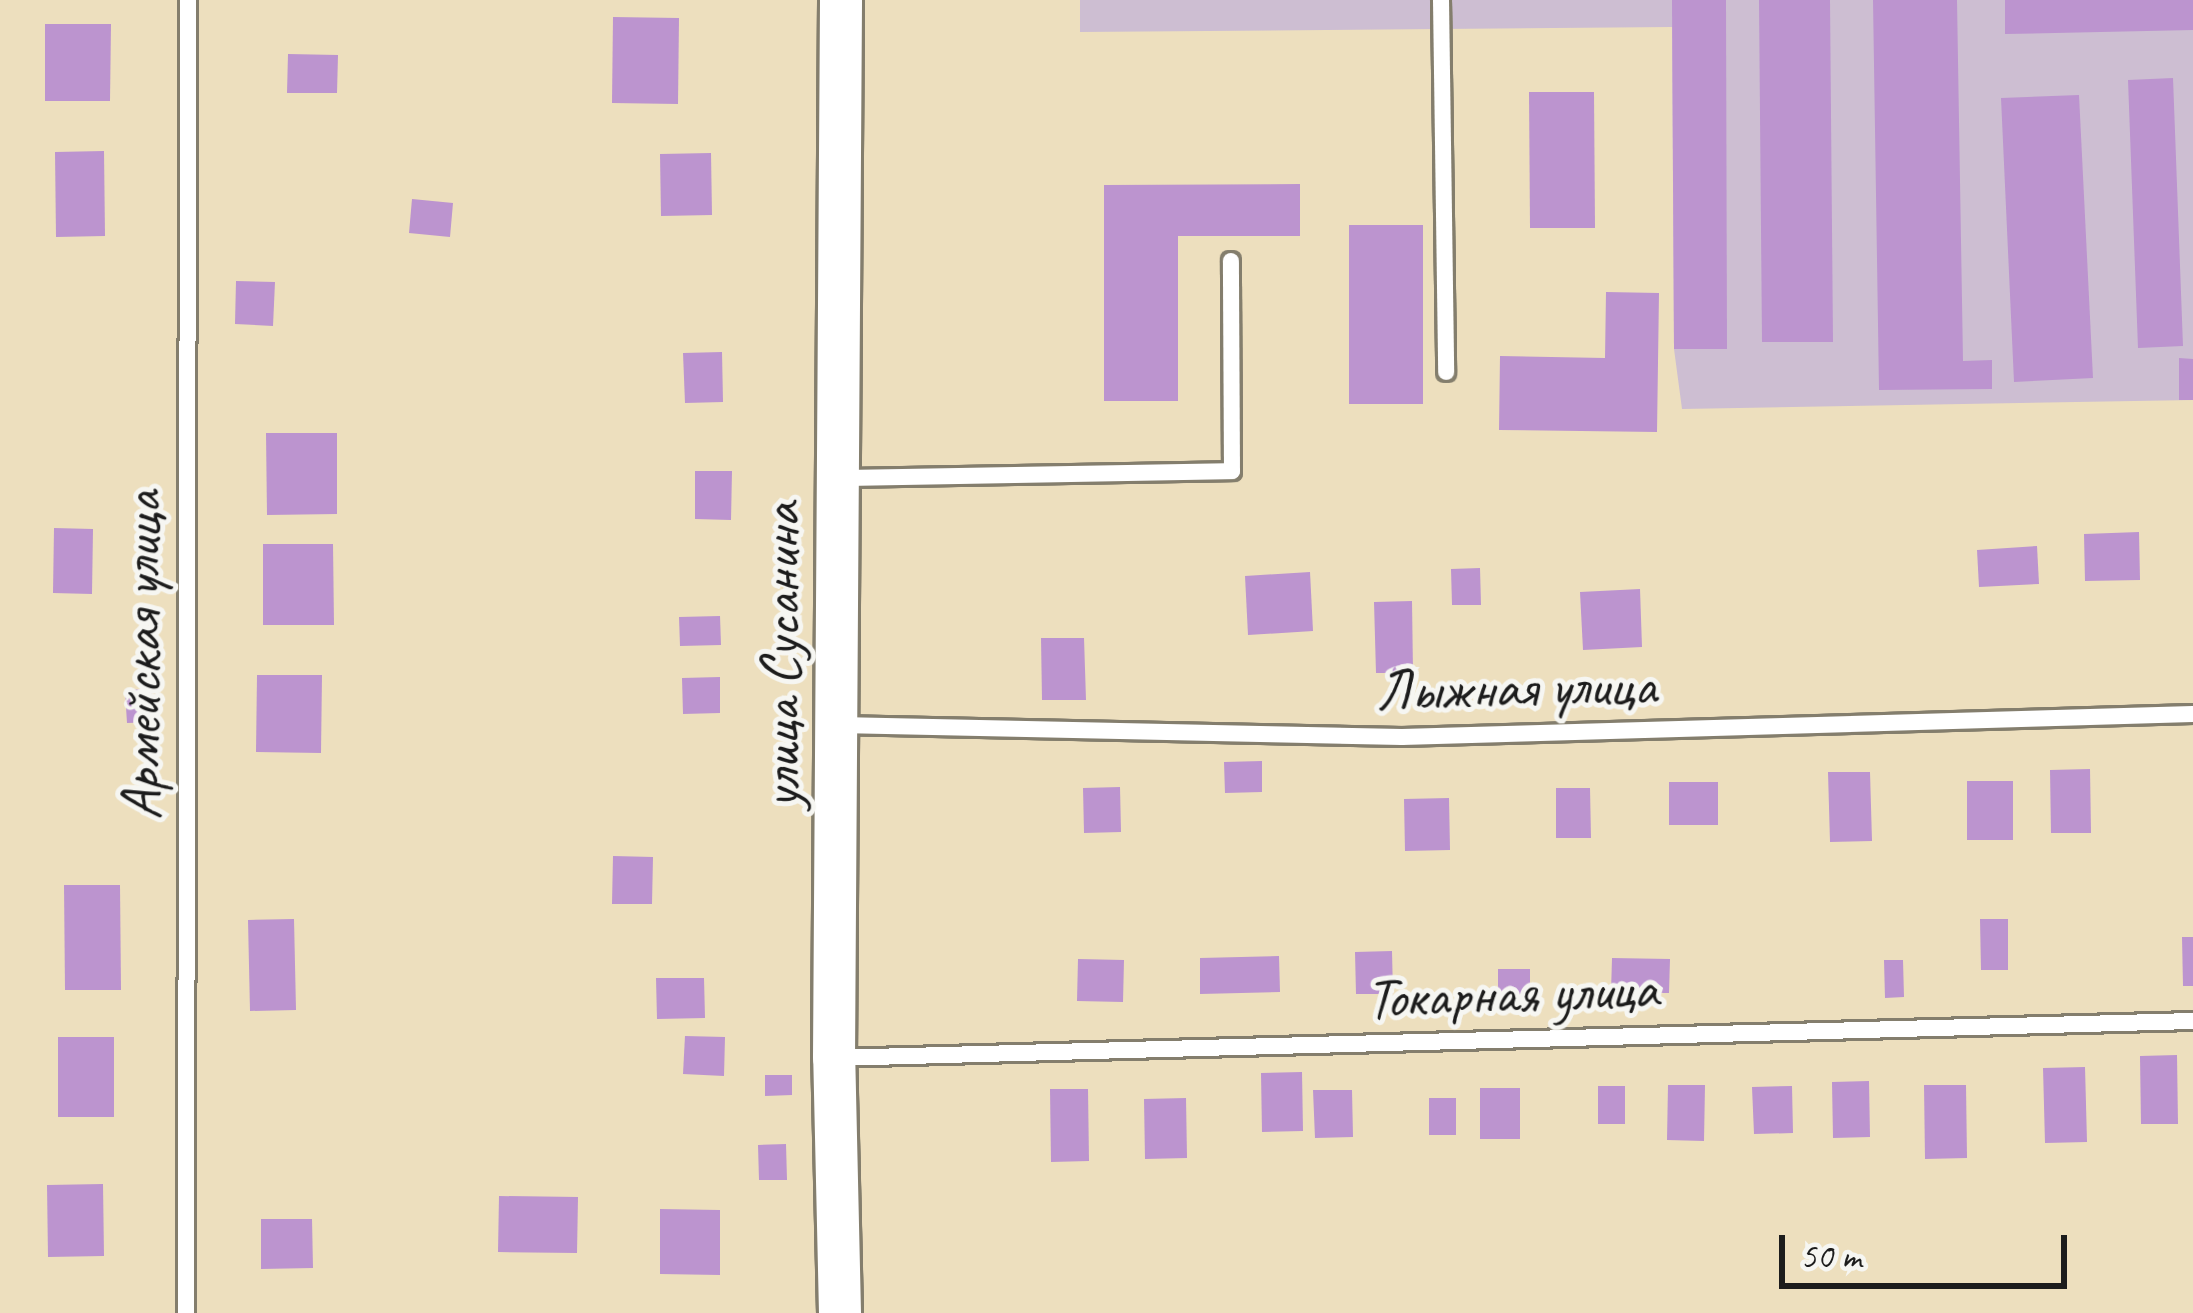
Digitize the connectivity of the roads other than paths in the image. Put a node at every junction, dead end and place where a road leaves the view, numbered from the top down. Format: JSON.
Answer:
{"nodes":[{"id":1,"x":188,"y":0,"type":"edge"},
{"id":2,"x":841,"y":0,"type":"edge"},
{"id":3,"x":1441,"y":0,"type":"edge"},
{"id":4,"x":1231,"y":261,"type":"dead end"},
{"id":5,"x":1446,"y":372,"type":"dead end"},
{"id":6,"x":839,"y":478,"type":"junction"},
{"id":7,"x":2193,"y":714,"type":"edge"},
{"id":8,"x":839,"y":725,"type":"junction"},
{"id":9,"x":2193,"y":1021,"type":"edge"},
{"id":10,"x":834,"y":1058,"type":"junction"},
{"id":11,"x":186,"y":1313,"type":"edge"},
{"id":12,"x":840,"y":1313,"type":"edge"}],
"edges":[{"from":1,"to":11,"type":"lane","name":"Армейская улица"},
{"from":2,"to":6,"type":"street","name":"улица Сусанина"},
{"from":3,"to":5,"type":"lane"},
{"from":4,"to":6,"type":"lane"},
{"from":6,"to":8,"type":"street","name":"улица Сусанина"},
{"from":7,"to":8,"type":"lane","name":"Лыжная улица"},
{"from":8,"to":10,"type":"street","name":"улица Сусанина"},
{"from":9,"to":10,"type":"lane","name":"Токарная улица"},
{"from":10,"to":12,"type":"street","name":"улица Сусанина"}]}
